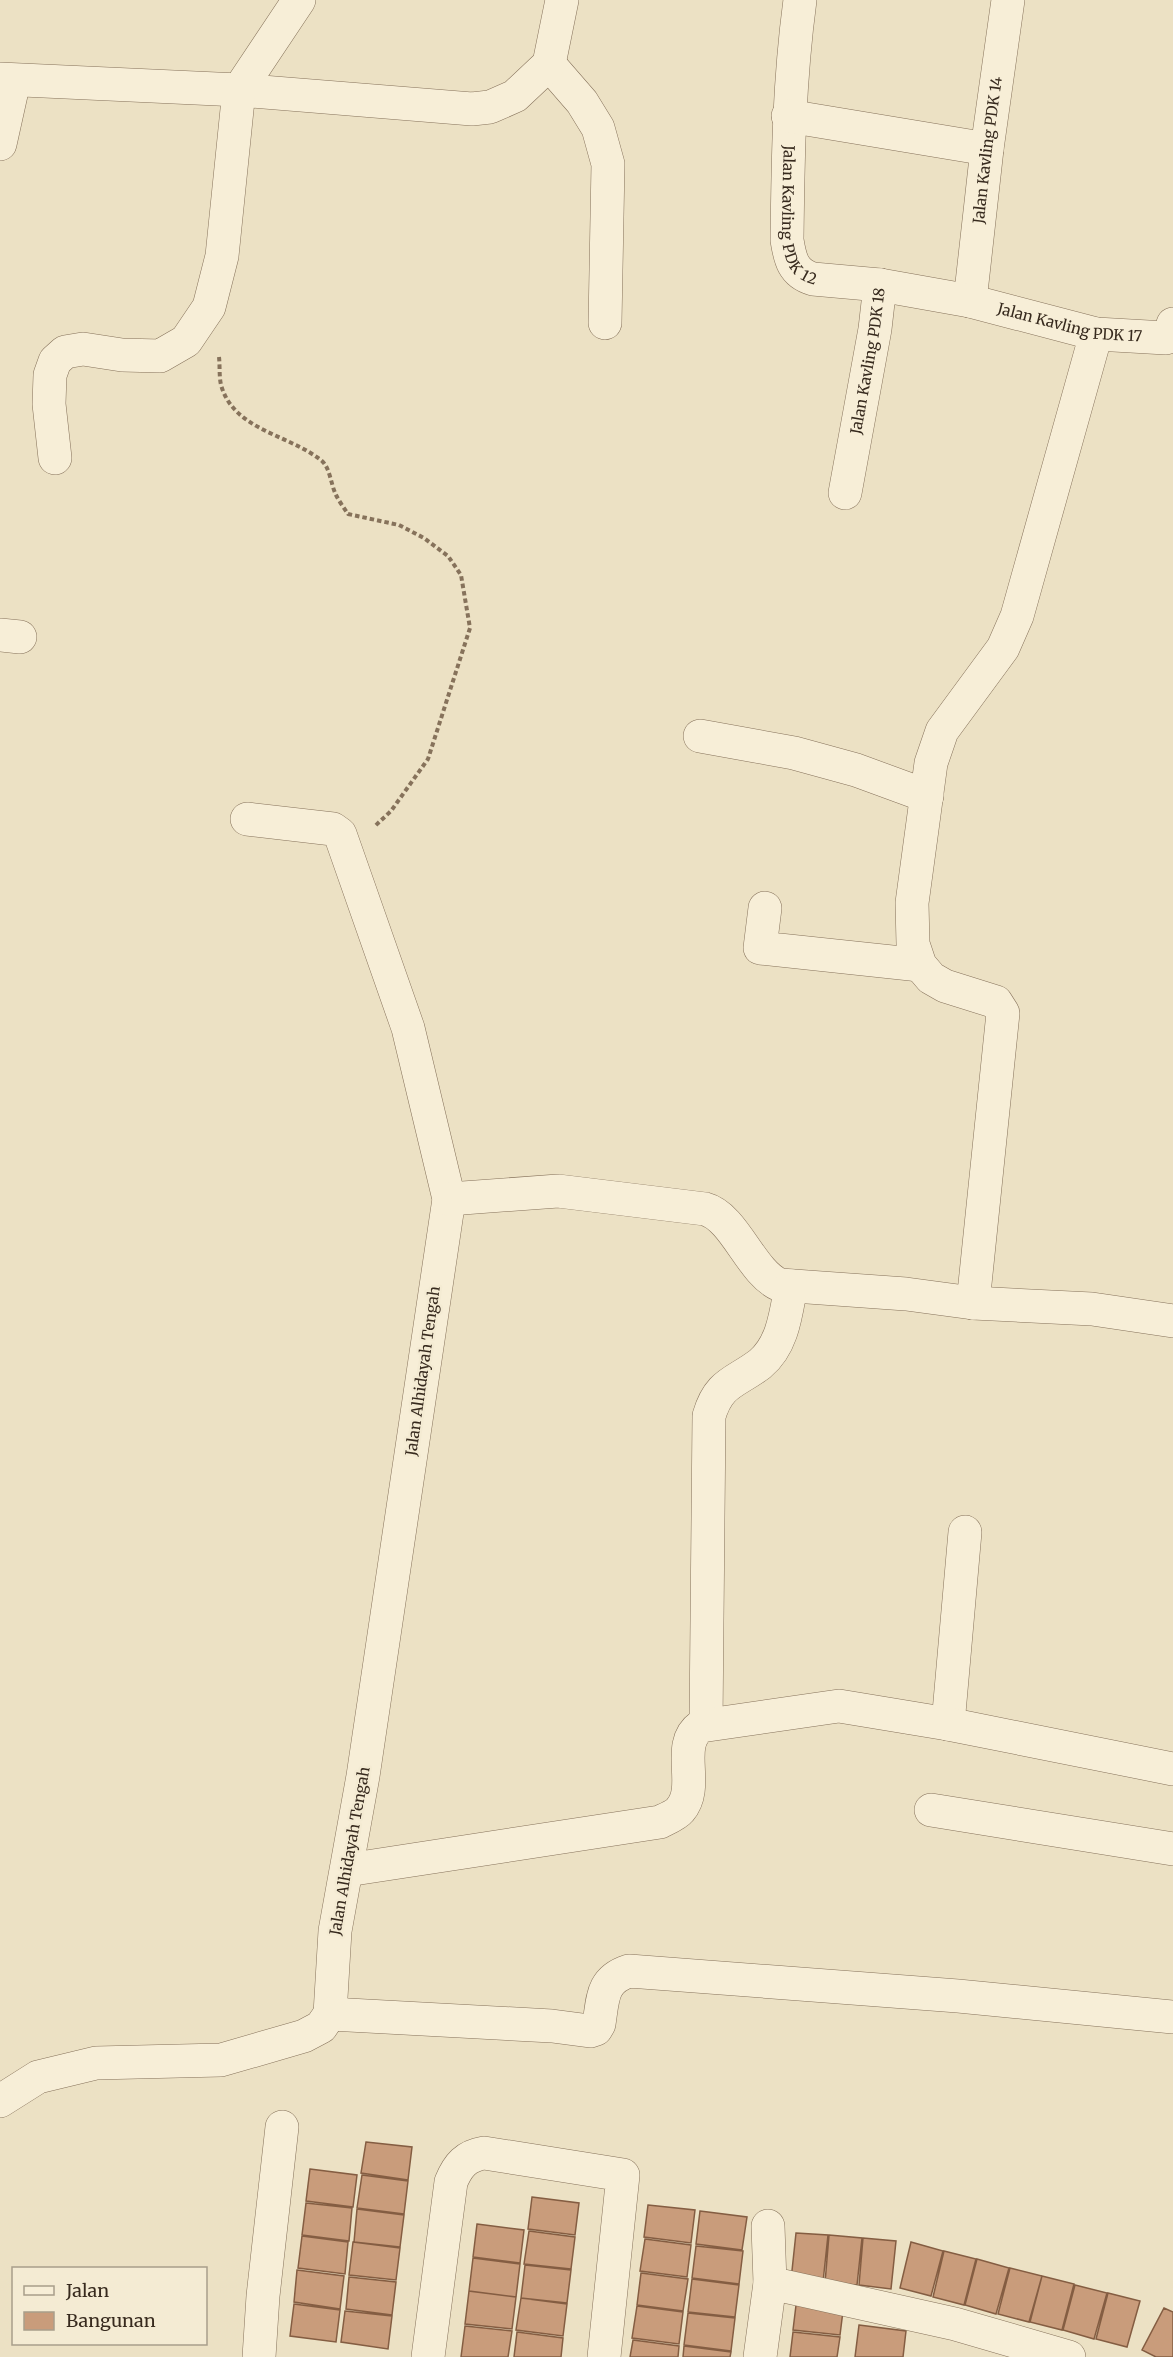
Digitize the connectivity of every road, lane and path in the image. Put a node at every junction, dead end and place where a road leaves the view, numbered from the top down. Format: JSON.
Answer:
{"nodes":[{"id":1,"x":299,"y":0,"type":"edge"},
{"id":2,"x":562,"y":0,"type":"edge"},
{"id":3,"x":800,"y":0,"type":"edge"},
{"id":4,"x":1008,"y":0,"type":"edge"},
{"id":5,"x":549,"y":64,"type":"junction"},
{"id":6,"x":7,"y":80,"type":"edge"},
{"id":7,"x":239,"y":90,"type":"junction"},
{"id":8,"x":788,"y":116,"type":"junction"},
{"id":9,"x":0,"y":144,"type":"edge"},
{"id":10,"x":987,"y":149,"type":"junction"},
{"id":11,"x":880,"y":285,"type":"junction"},
{"id":12,"x":970,"y":301,"type":"junction"},
{"id":13,"x":209,"y":307,"type":"junction"},
{"id":14,"x":604,"y":323,"type":"dead end"},
{"id":15,"x":1172,"y":329,"type":"edge"},
{"id":16,"x":1096,"y":334,"type":"junction"},
{"id":17,"x":55,"y":458,"type":"dead end"},
{"id":18,"x":845,"y":493,"type":"dead end"},
{"id":19,"x":700,"y":736,"type":"dead end"},
{"id":20,"x":927,"y":796,"type":"junction"},
{"id":21,"x":247,"y":819,"type":"dead end"},
{"id":22,"x":347,"y":853,"type":"junction"},
{"id":23,"x":765,"y":908,"type":"dead end"},
{"id":24,"x":920,"y":965,"type":"junction"},
{"id":25,"x":449,"y":1199,"type":"junction"},
{"id":26,"x":791,"y":1286,"type":"junction"},
{"id":27,"x":973,"y":1303,"type":"junction"},
{"id":28,"x":1173,"y":1321,"type":"edge"},
{"id":29,"x":964,"y":1532,"type":"dead end"},
{"id":30,"x":706,"y":1724,"type":"junction"},
{"id":31,"x":948,"y":1724,"type":"junction"},
{"id":32,"x":1173,"y":1770,"type":"edge"},
{"id":33,"x":931,"y":1810,"type":"dead end"},
{"id":34,"x":1173,"y":1849,"type":"edge"},
{"id":35,"x":348,"y":1870,"type":"junction"},
{"id":36,"x":330,"y":2014,"type":"junction"},
{"id":37,"x":1173,"y":2017,"type":"edge"},
{"id":38,"x":0,"y":2100,"type":"edge"},
{"id":39,"x":282,"y":2127,"type":"dead end"},
{"id":40,"x":768,"y":2226,"type":"dead end"},
{"id":41,"x":770,"y":2283,"type":"junction"},
{"id":42,"x":259,"y":2357,"type":"edge"},
{"id":43,"x":428,"y":2357,"type":"edge"},
{"id":44,"x":604,"y":2357,"type":"edge"},
{"id":45,"x":760,"y":2357,"type":"edge"},
{"id":46,"x":1069,"y":2357,"type":"edge"}],
"edges":[{"from":1,"to":7,"type":"street"},
{"from":2,"to":5,"type":"street"},
{"from":3,"to":8,"type":"street","name":"Jalan Kavling PDK 12"},
{"from":4,"to":10,"type":"street","name":"Jalan Kavling PDK 14"},
{"from":5,"to":7,"type":"street"},
{"from":5,"to":14,"type":"street"},
{"from":6,"to":7,"type":"street"},
{"from":6,"to":9,"type":"street"},
{"from":7,"to":13,"type":"street"},
{"from":8,"to":10,"type":"street","name":"Jalan Kavling PDK 12"},
{"from":8,"to":11,"type":"street","name":"Jalan Kavling PDK 12"},
{"from":10,"to":12,"type":"street","name":"Jalan Kavling PDK 14"},
{"from":11,"to":12,"type":"street","name":"Jalan Kavling PDK 18"},
{"from":11,"to":18,"type":"street","name":"Jalan Kavling PDK 18"},
{"from":12,"to":16,"type":"street","name":"Jalan Kavling PDK 17"},
{"from":13,"to":17,"type":"street"},
{"from":13,"to":22,"type":"path"},
{"from":15,"to":16,"type":"street","name":"Jalan Kavling PDK 17"},
{"from":16,"to":20,"type":"street"},
{"from":19,"to":20,"type":"street"},
{"from":20,"to":24,"type":"street"},
{"from":21,"to":22,"type":"street","name":"Jalan Alhidayah Tengah"},
{"from":22,"to":25,"type":"street","name":"Jalan Alhidayah Tengah"},
{"from":23,"to":24,"type":"street"},
{"from":24,"to":27,"type":"street"},
{"from":25,"to":26,"type":"street"},
{"from":25,"to":35,"type":"street","name":"Jalan Alhidayah Tengah"},
{"from":26,"to":27,"type":"street"},
{"from":26,"to":30,"type":"street"},
{"from":27,"to":28,"type":"street"},
{"from":29,"to":31,"type":"street"},
{"from":30,"to":31,"type":"street"},
{"from":30,"to":35,"type":"street"},
{"from":31,"to":32,"type":"street"},
{"from":33,"to":34,"type":"street"},
{"from":35,"to":36,"type":"street","name":"Jalan Alhidayah Tengah"},
{"from":36,"to":37,"type":"street"},
{"from":36,"to":38,"type":"street"},
{"from":39,"to":42,"type":"street"},
{"from":40,"to":41,"type":"street"},
{"from":41,"to":45,"type":"street"},
{"from":41,"to":46,"type":"street"},
{"from":43,"to":44,"type":"street"}]}
